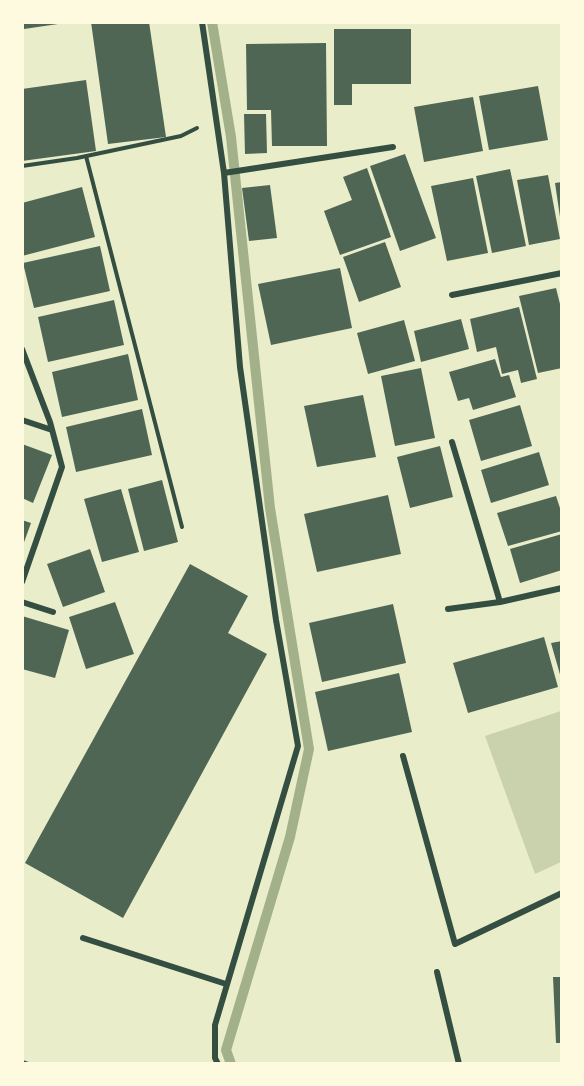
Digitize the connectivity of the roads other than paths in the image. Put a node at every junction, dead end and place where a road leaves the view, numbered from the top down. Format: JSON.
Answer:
{"nodes":[{"id":1,"x":202,"y":22,"type":"edge"},
{"id":2,"x":393,"y":147,"type":"dead end"},
{"id":3,"x":224,"y":173,"type":"junction"},
{"id":4,"x":561,"y":273,"type":"edge"},
{"id":5,"x":452,"y":295,"type":"dead end"},
{"id":6,"x":22,"y":349,"type":"edge"},
{"id":7,"x":22,"y":420,"type":"edge"},
{"id":8,"x":52,"y":430,"type":"junction"},
{"id":9,"x":452,"y":442,"type":"dead end"},
{"id":10,"x":22,"y":582,"type":"edge"},
{"id":11,"x":561,"y":588,"type":"edge"},
{"id":12,"x":22,"y":602,"type":"edge"},
{"id":13,"x":500,"y":602,"type":"junction"},
{"id":14,"x":448,"y":609,"type":"dead end"},
{"id":15,"x":53,"y":612,"type":"dead end"},
{"id":16,"x":403,"y":756,"type":"dead end"},
{"id":17,"x":561,"y":893,"type":"edge"},
{"id":18,"x":83,"y":938,"type":"dead end"},
{"id":19,"x":438,"y":972,"type":"dead end"},
{"id":20,"x":226,"y":984,"type":"junction"},
{"id":21,"x":218,"y":1064,"type":"edge"},
{"id":22,"x":459,"y":1064,"type":"edge"}],
"edges":[{"from":1,"to":3,"type":"street"},
{"from":2,"to":3,"type":"street"},
{"from":3,"to":20,"type":"street"},
{"from":4,"to":5,"type":"street"},
{"from":6,"to":8,"type":"street"},
{"from":7,"to":8,"type":"street"},
{"from":8,"to":10,"type":"street"},
{"from":9,"to":13,"type":"street"},
{"from":11,"to":13,"type":"street"},
{"from":12,"to":15,"type":"street"},
{"from":13,"to":14,"type":"street"},
{"from":16,"to":17,"type":"street"},
{"from":18,"to":20,"type":"street"},
{"from":19,"to":22,"type":"street"},
{"from":20,"to":21,"type":"street"}]}
